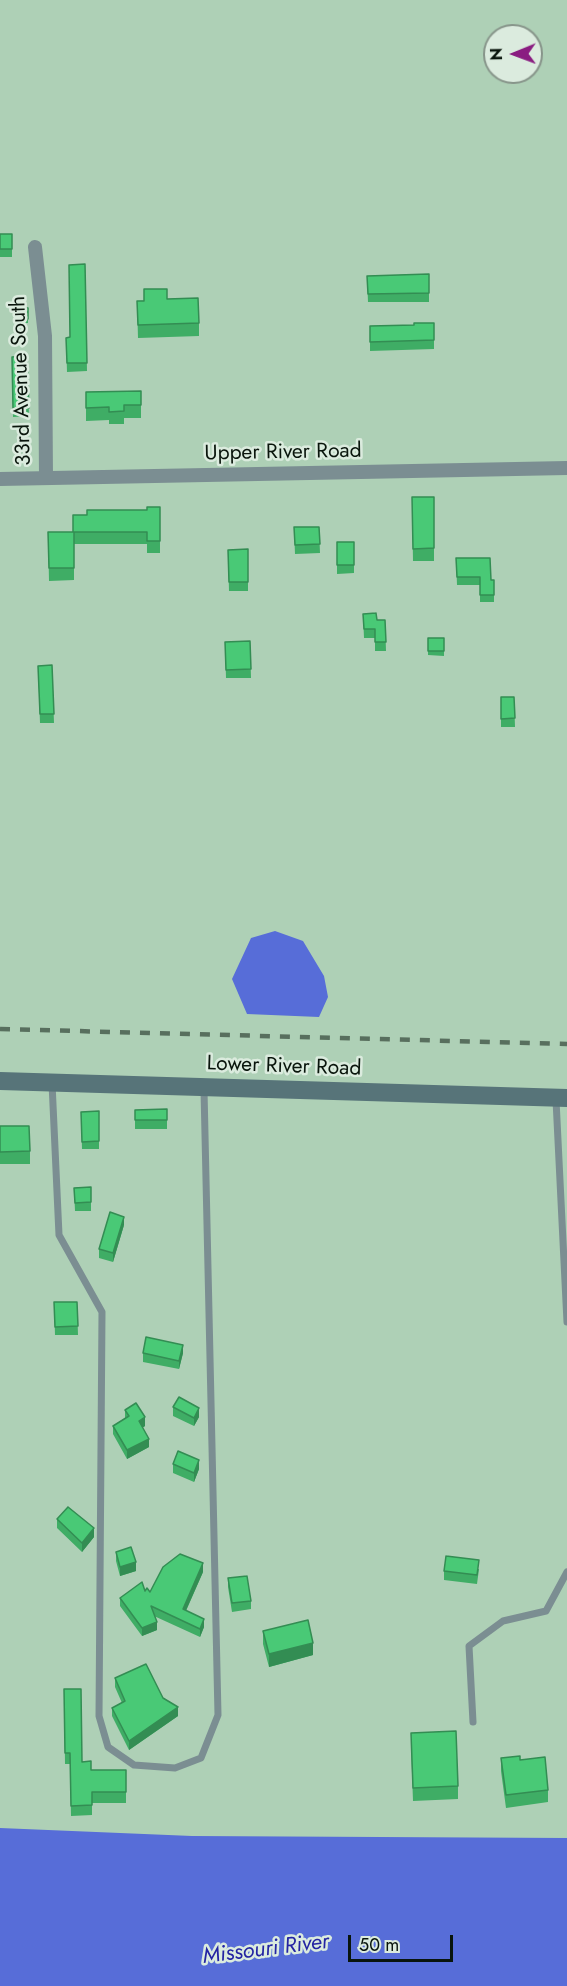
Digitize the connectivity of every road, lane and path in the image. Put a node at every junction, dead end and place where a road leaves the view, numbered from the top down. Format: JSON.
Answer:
{"nodes":[{"id":1,"x":35,"y":247,"type":"dead end"},
{"id":2,"x":567,"y":468,"type":"edge"},
{"id":3,"x":46,"y":478,"type":"junction"},
{"id":4,"x":0,"y":479,"type":"edge"},
{"id":5,"x":0,"y":1081,"type":"edge"},
{"id":6,"x":52,"y":1082,"type":"junction"},
{"id":7,"x":204,"y":1087,"type":"junction"},
{"id":8,"x":562,"y":1097,"type":"edge"},
{"id":9,"x":567,"y":1322,"type":"edge"},
{"id":10,"x":567,"y":1572,"type":"edge"},
{"id":11,"x":473,"y":1722,"type":"dead end"}],
"edges":[{"from":1,"to":3,"type":"street","name":"33rd Avenue South"},
{"from":2,"to":3,"type":"street","name":"Upper River Road"},
{"from":3,"to":4,"type":"street","name":"Upper River Road"},
{"from":5,"to":6,"type":"street","name":"Lower River Road"},
{"from":6,"to":7,"type":"street","name":"Lower River Road"},
{"from":6,"to":7,"type":"lane"},
{"from":7,"to":8,"type":"street","name":"Lower River Road"},
{"from":8,"to":9,"type":"lane"},
{"from":10,"to":11,"type":"lane"}]}
